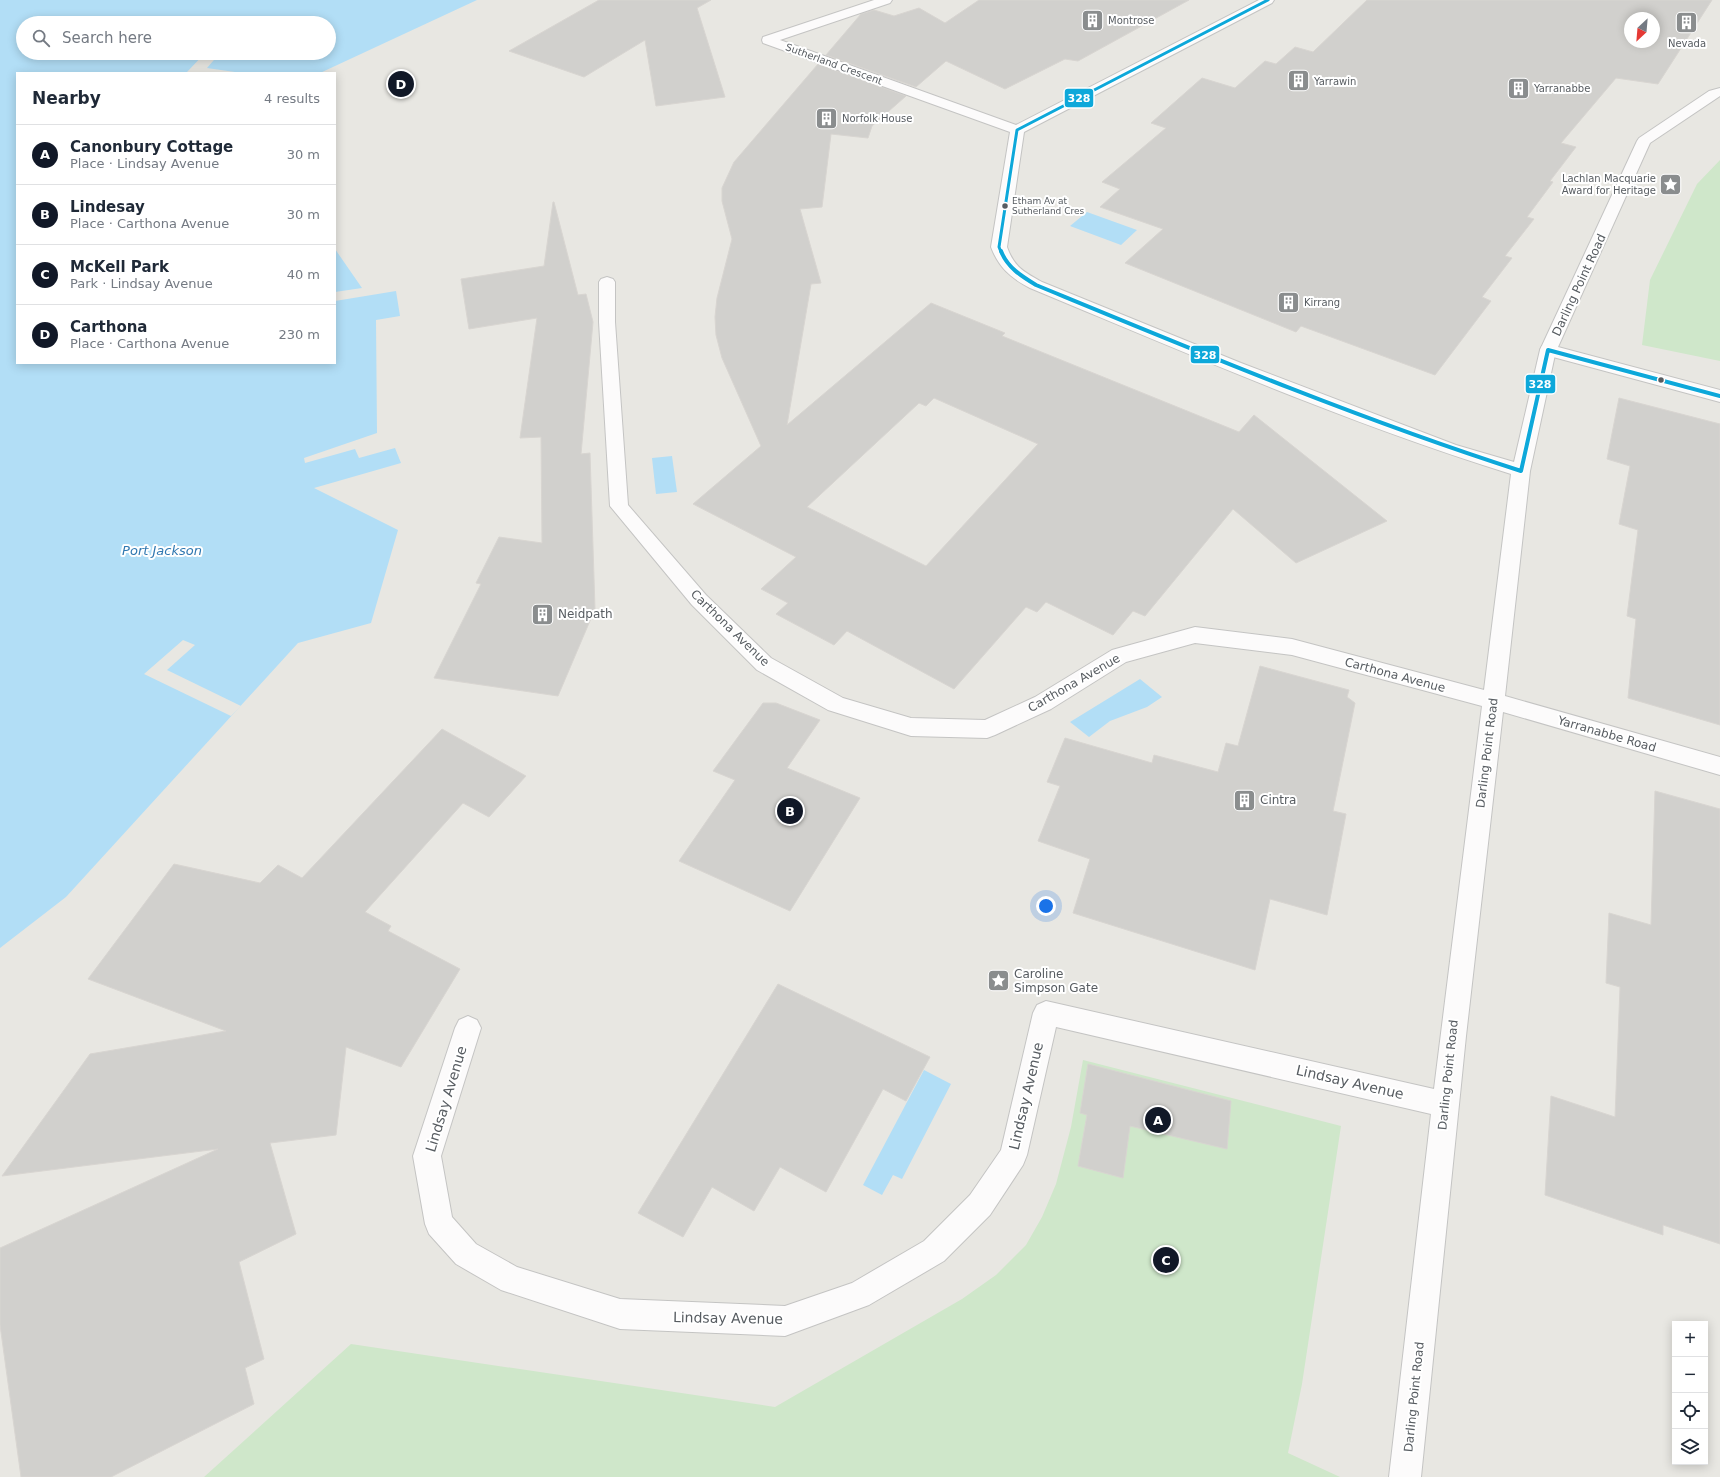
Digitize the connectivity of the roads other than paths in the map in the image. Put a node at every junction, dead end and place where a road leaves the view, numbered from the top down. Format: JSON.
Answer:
{"nodes":[{"id":1,"x":886,"y":0,"type":"edge"},
{"id":2,"x":1268,"y":0,"type":"edge"},
{"id":3,"x":1720,"y":92,"type":"edge"},
{"id":4,"x":1017,"y":130,"type":"junction"},
{"id":5,"x":607,"y":282,"type":"dead end"},
{"id":6,"x":1548,"y":350,"type":"junction"},
{"id":7,"x":1720,"y":396,"type":"edge"},
{"id":8,"x":1521,"y":471,"type":"junction"},
{"id":9,"x":1493,"y":701,"type":"junction"},
{"id":10,"x":1720,"y":766,"type":"edge"},
{"id":11,"x":468,"y":1028,"type":"dead end"},
{"id":12,"x":1445,"y":1104,"type":"junction"},
{"id":13,"x":1405,"y":1477,"type":"edge"}],
"edges":[{"from":1,"to":4,"type":"street","name":"Sutherland Crescent"},
{"from":2,"to":4,"type":"street"},
{"from":3,"to":6,"type":"street","name":"Darling Point Road"},
{"from":4,"to":8,"type":"street"},
{"from":5,"to":9,"type":"street","name":"Carthona Avenue"},
{"from":6,"to":7,"type":"street"},
{"from":6,"to":8,"type":"street","name":"Darling Point Road"},
{"from":8,"to":9,"type":"street","name":"Darling Point Road"},
{"from":9,"to":10,"type":"street","name":"Yarranabbe Road"},
{"from":9,"to":12,"type":"street","name":"Darling Point Road"},
{"from":11,"to":12,"type":"street","name":"Lindsay Avenue"},
{"from":12,"to":13,"type":"street","name":"Darling Point Road"}]}
